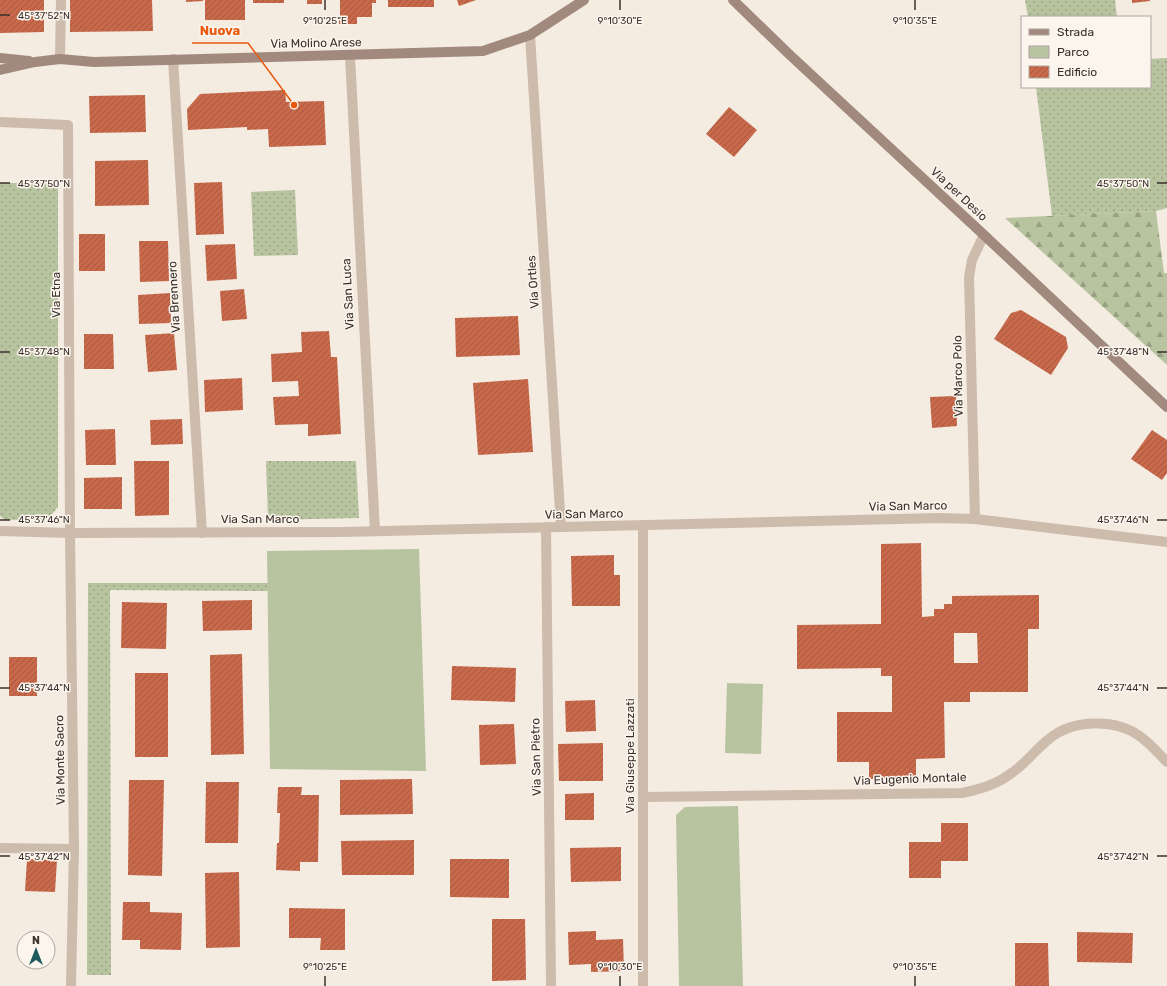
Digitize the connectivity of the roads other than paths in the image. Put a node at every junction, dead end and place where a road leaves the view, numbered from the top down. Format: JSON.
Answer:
{"nodes":[{"id":1,"x":61,"y":0,"type":"edge"},
{"id":2,"x":584,"y":0,"type":"edge"},
{"id":3,"x":733,"y":0,"type":"edge"},
{"id":4,"x":530,"y":35,"type":"junction"},
{"id":5,"x":350,"y":56,"type":"junction"},
{"id":6,"x":0,"y":58,"type":"edge"},
{"id":7,"x":173,"y":59,"type":"junction"},
{"id":8,"x":60,"y":60,"type":"junction"},
{"id":9,"x":35,"y":62,"type":"junction"},
{"id":10,"x":0,"y":70,"type":"edge"},
{"id":11,"x":0,"y":122,"type":"edge"},
{"id":12,"x":984,"y":235,"type":"junction"},
{"id":13,"x":1167,"y":407,"type":"edge"},
{"id":14,"x":975,"y":519,"type":"junction"},
{"id":15,"x":561,"y":526,"type":"junction"},
{"id":16,"x":643,"y":526,"type":"junction"},
{"id":17,"x":546,"y":527,"type":"junction"},
{"id":18,"x":0,"y":531,"type":"edge"},
{"id":19,"x":374,"y":531,"type":"junction"},
{"id":20,"x":70,"y":533,"type":"junction"},
{"id":21,"x":202,"y":533,"type":"junction"},
{"id":22,"x":1167,"y":542,"type":"edge"},
{"id":23,"x":1167,"y":762,"type":"edge"},
{"id":24,"x":644,"y":796,"type":"junction"},
{"id":25,"x":0,"y":848,"type":"edge"},
{"id":26,"x":74,"y":849,"type":"junction"},
{"id":27,"x":71,"y":986,"type":"edge"},
{"id":28,"x":551,"y":986,"type":"edge"},
{"id":29,"x":643,"y":986,"type":"edge"}],
"edges":[{"from":1,"to":8,"type":"street"},
{"from":2,"to":4,"type":"street","name":"Via Molino Arese"},
{"from":3,"to":12,"type":"street","name":"Via per Desio"},
{"from":4,"to":5,"type":"street","name":"Via Molino Arese"},
{"from":4,"to":15,"type":"street","name":"Via Ortles"},
{"from":5,"to":7,"type":"street","name":"Via Molino Arese"},
{"from":5,"to":19,"type":"street","name":"Via San Luca"},
{"from":6,"to":9,"type":"street","name":"Via Molino Arese"},
{"from":7,"to":8,"type":"street","name":"Via Molino Arese"},
{"from":7,"to":21,"type":"street","name":"Via Brennero"},
{"from":8,"to":9,"type":"street","name":"Via Molino Arese"},
{"from":9,"to":10,"type":"street","name":"Via Molino Arese"},
{"from":11,"to":20,"type":"street","name":"Via Etna"},
{"from":12,"to":13,"type":"street","name":"Via per Desio"},
{"from":12,"to":14,"type":"street","name":"Via Marco Polo"},
{"from":14,"to":16,"type":"street","name":"Via San Marco"},
{"from":14,"to":22,"type":"street","name":"Via San Marco"},
{"from":15,"to":16,"type":"street","name":"Via San Marco"},
{"from":15,"to":17,"type":"street","name":"Via San Marco"},
{"from":16,"to":24,"type":"street","name":"Via Giuseppe Lazzati"},
{"from":17,"to":19,"type":"street","name":"Via San Marco"},
{"from":17,"to":28,"type":"street","name":"Via San Pietro"},
{"from":18,"to":20,"type":"street","name":"Via San Marco"},
{"from":19,"to":21,"type":"street","name":"Via San Marco"},
{"from":20,"to":21,"type":"street","name":"Via San Marco"},
{"from":20,"to":26,"type":"street","name":"Via Monte Sacro"},
{"from":23,"to":24,"type":"street","name":"Via Eugenio Montale"},
{"from":24,"to":29,"type":"street","name":"Via Giuseppe Lazzati"},
{"from":25,"to":26,"type":"street"},
{"from":26,"to":27,"type":"street","name":"Via Monte Sacro"}]}
